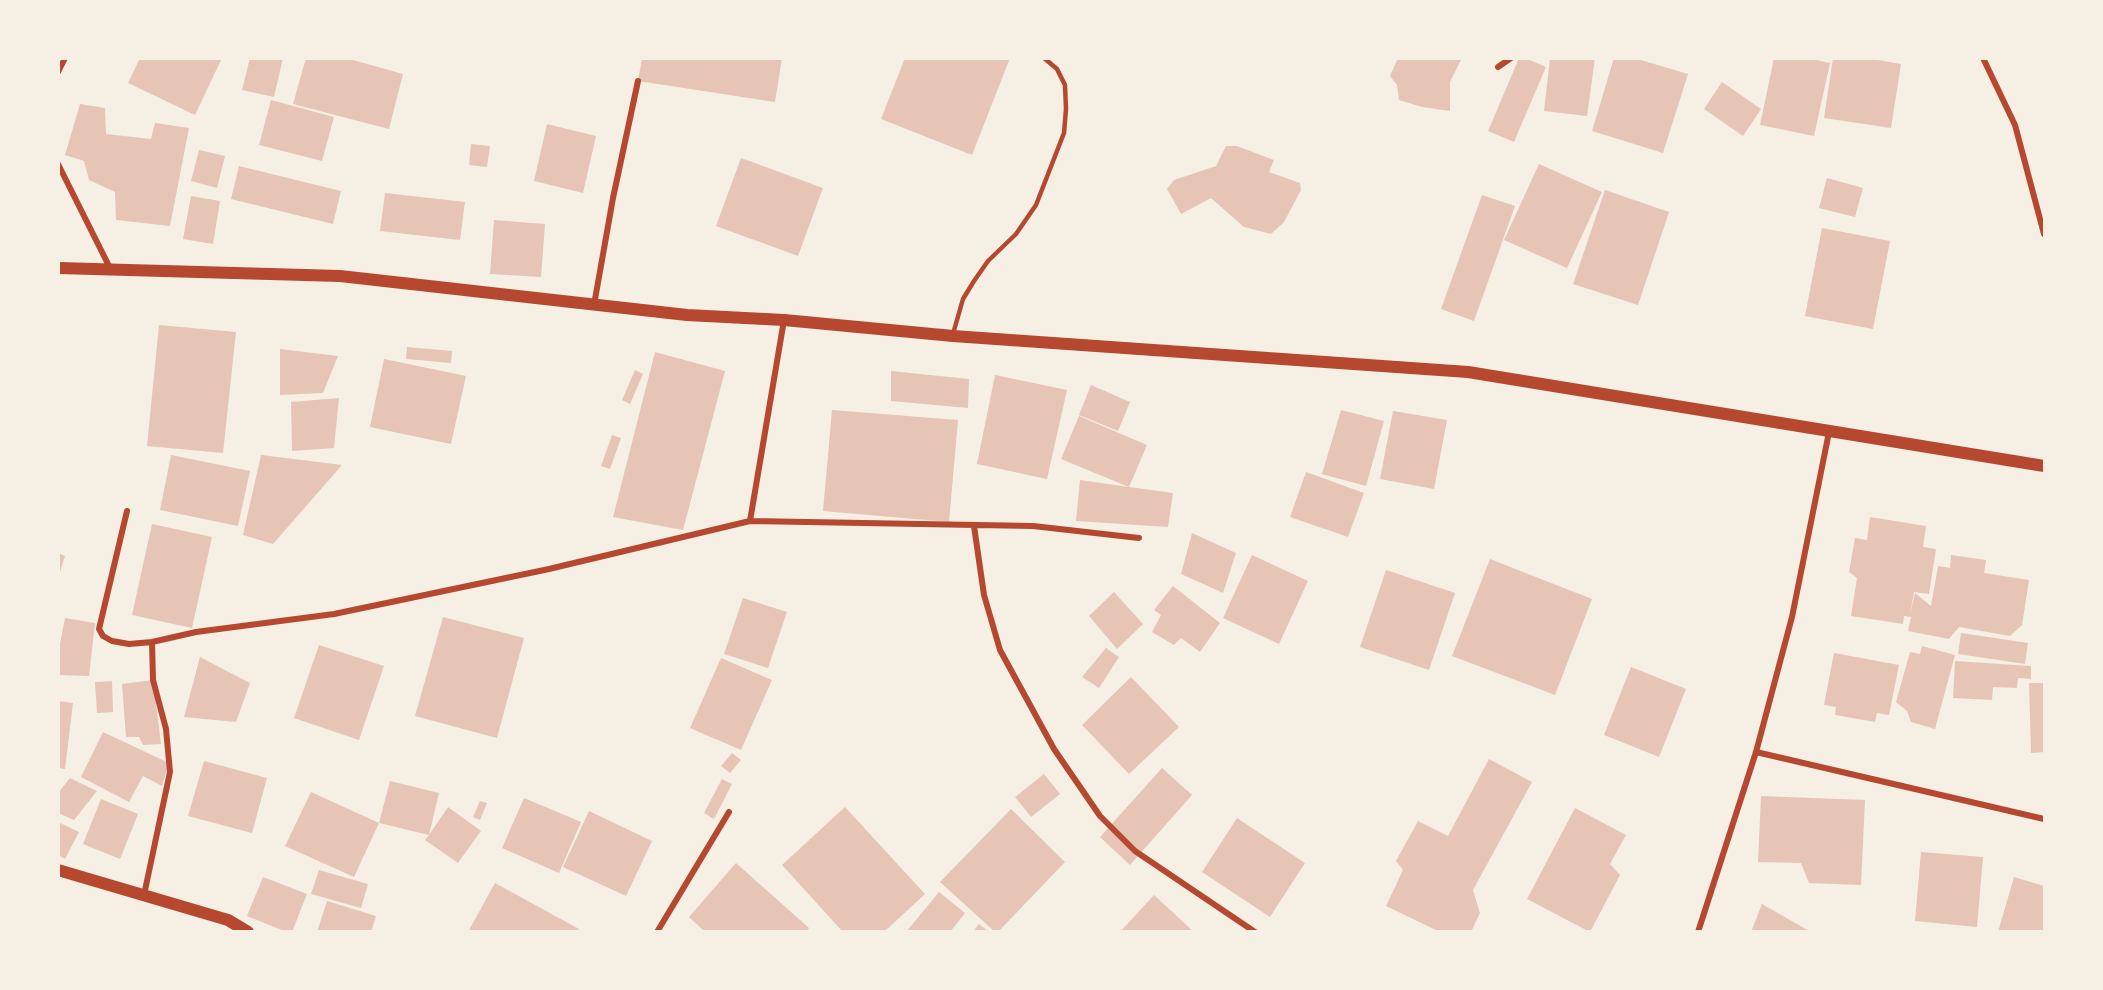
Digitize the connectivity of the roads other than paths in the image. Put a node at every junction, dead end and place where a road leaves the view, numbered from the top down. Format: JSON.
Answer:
{"nodes":[{"id":1,"x":66,"y":58,"type":"edge"},
{"id":2,"x":1044,"y":58,"type":"edge"},
{"id":3,"x":1510,"y":58,"type":"edge"},
{"id":4,"x":1983,"y":58,"type":"edge"},
{"id":5,"x":1498,"y":67,"type":"dead end"},
{"id":6,"x":58,"y":72,"type":"edge"},
{"id":7,"x":638,"y":81,"type":"dead end"},
{"id":8,"x":58,"y":164,"type":"edge"},
{"id":9,"x":2044,"y":234,"type":"edge"},
{"id":10,"x":58,"y":268,"type":"edge"},
{"id":11,"x":111,"y":270,"type":"junction"},
{"id":12,"x":594,"y":305,"type":"junction"},
{"id":13,"x":784,"y":320,"type":"junction"},
{"id":14,"x":953,"y":336,"type":"junction"},
{"id":15,"x":1829,"y":432,"type":"junction"},
{"id":16,"x":2044,"y":465,"type":"edge"},
{"id":17,"x":127,"y":511,"type":"dead end"},
{"id":18,"x":750,"y":521,"type":"junction"},
{"id":19,"x":974,"y":526,"type":"junction"},
{"id":20,"x":1139,"y":538,"type":"dead end"},
{"id":21,"x":152,"y":642,"type":"junction"},
{"id":22,"x":1756,"y":752,"type":"junction"},
{"id":23,"x":729,"y":812,"type":"dead end"},
{"id":24,"x":2044,"y":819,"type":"edge"},
{"id":25,"x":58,"y":870,"type":"edge"},
{"id":26,"x":144,"y":896,"type":"junction"},
{"id":27,"x":248,"y":932,"type":"edge"},
{"id":28,"x":657,"y":932,"type":"edge"},
{"id":29,"x":1255,"y":932,"type":"edge"},
{"id":30,"x":1698,"y":932,"type":"edge"}],
"edges":[{"from":1,"to":6,"type":"street"},
{"from":2,"to":14,"type":"lane"},
{"from":3,"to":5,"type":"street"},
{"from":4,"to":9,"type":"street"},
{"from":7,"to":12,"type":"street"},
{"from":8,"to":11,"type":"street"},
{"from":10,"to":11,"type":"main road"},
{"from":11,"to":12,"type":"main road"},
{"from":12,"to":13,"type":"main road"},
{"from":13,"to":14,"type":"main road"},
{"from":13,"to":18,"type":"street"},
{"from":14,"to":15,"type":"main road"},
{"from":15,"to":16,"type":"main road"},
{"from":15,"to":22,"type":"street"},
{"from":17,"to":21,"type":"street"},
{"from":18,"to":19,"type":"street"},
{"from":18,"to":21,"type":"street"},
{"from":19,"to":20,"type":"street"},
{"from":19,"to":29,"type":"street"},
{"from":21,"to":26,"type":"street"},
{"from":22,"to":24,"type":"street"},
{"from":22,"to":30,"type":"street"},
{"from":23,"to":28,"type":"street"},
{"from":25,"to":26,"type":"main road"},
{"from":26,"to":27,"type":"main road"}]}
